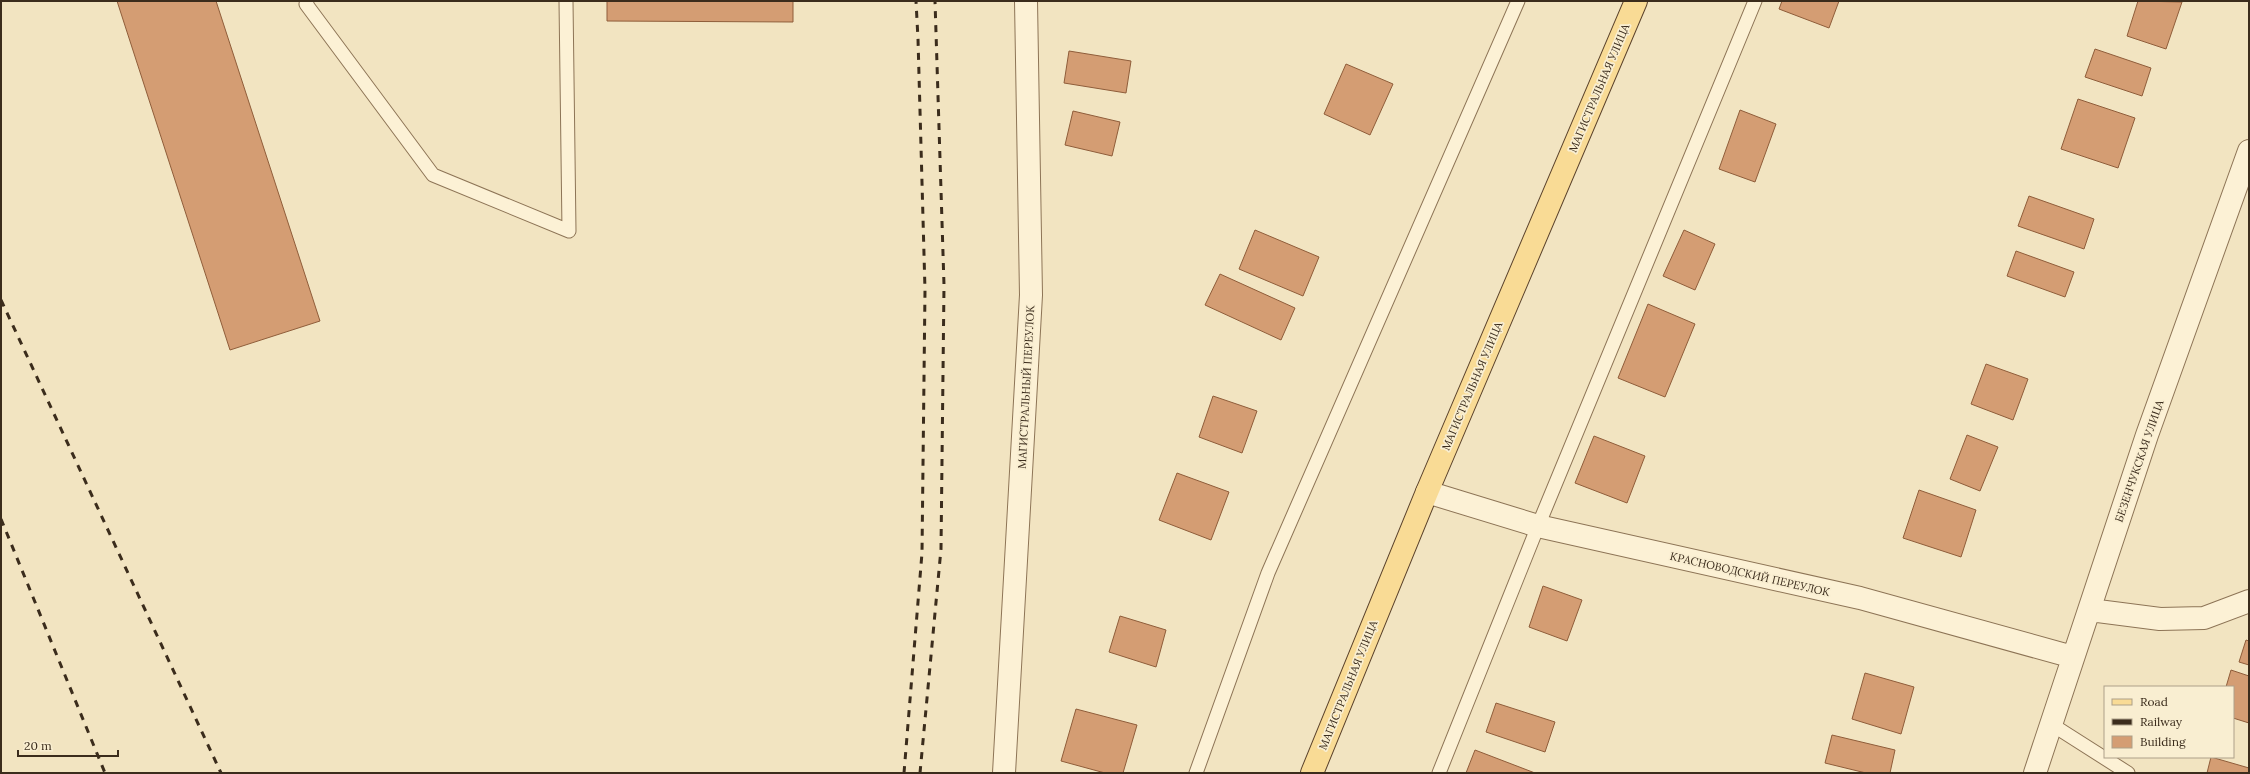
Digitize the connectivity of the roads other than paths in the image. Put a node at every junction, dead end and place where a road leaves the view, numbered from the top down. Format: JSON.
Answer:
{"nodes":[{"id":1,"x":307,"y":1,"type":"edge"},
{"id":2,"x":566,"y":1,"type":"edge"},
{"id":3,"x":1026,"y":1,"type":"edge"},
{"id":4,"x":1518,"y":1,"type":"edge"},
{"id":5,"x":1636,"y":1,"type":"edge"},
{"id":6,"x":1755,"y":1,"type":"edge"},
{"id":7,"x":2249,"y":151,"type":"edge"},
{"id":8,"x":1427,"y":492,"type":"junction"},
{"id":9,"x":1538,"y":526,"type":"junction"},
{"id":10,"x":2249,"y":601,"type":"edge"},
{"id":11,"x":2090,"y":610,"type":"junction"},
{"id":12,"x":2074,"y":657,"type":"junction"},
{"id":13,"x":2051,"y":724,"type":"junction"},
{"id":14,"x":2104,"y":758,"type":"edge"},
{"id":15,"x":2104,"y":758,"type":"edge"},
{"id":16,"x":1004,"y":773,"type":"edge"},
{"id":17,"x":1196,"y":773,"type":"edge"},
{"id":18,"x":1312,"y":773,"type":"edge"},
{"id":19,"x":1439,"y":773,"type":"edge"},
{"id":20,"x":2035,"y":773,"type":"edge"},
{"id":21,"x":2128,"y":773,"type":"edge"}],
"edges":[{"from":1,"to":2,"type":"lane"},
{"from":3,"to":16,"type":"street","name":"МАГИСТРАЛЬНЫЙ ПЕРЕУЛОК"},
{"from":4,"to":17,"type":"lane"},
{"from":5,"to":8,"type":"main road","name":"МАГИСТРАЛЬНАЯ УЛИЦА"},
{"from":6,"to":9,"type":"lane"},
{"from":7,"to":11,"type":"street","name":"БЕЗЕНЧУКСКАЯ УЛИЦА"},
{"from":8,"to":9,"type":"street","name":"КРАСНОВОДСКИЙ ПЕРЕУЛОК"},
{"from":8,"to":18,"type":"main road","name":"МАГИСТРАЛЬНАЯ УЛИЦА"},
{"from":9,"to":12,"type":"street","name":"КРАСНОВОДСКИЙ ПЕРЕУЛОК"},
{"from":9,"to":19,"type":"lane"},
{"from":10,"to":11,"type":"street"},
{"from":11,"to":12,"type":"street","name":"БЕЗЕНЧУКСКАЯ УЛИЦА"},
{"from":12,"to":13,"type":"street","name":"БЕЗЕНЧУКСКАЯ УЛИЦА"},
{"from":13,"to":15,"type":"lane"},
{"from":13,"to":20,"type":"street","name":"БЕЗЕНЧУКСКАЯ УЛИЦА"},
{"from":14,"to":21,"type":"lane"}]}
